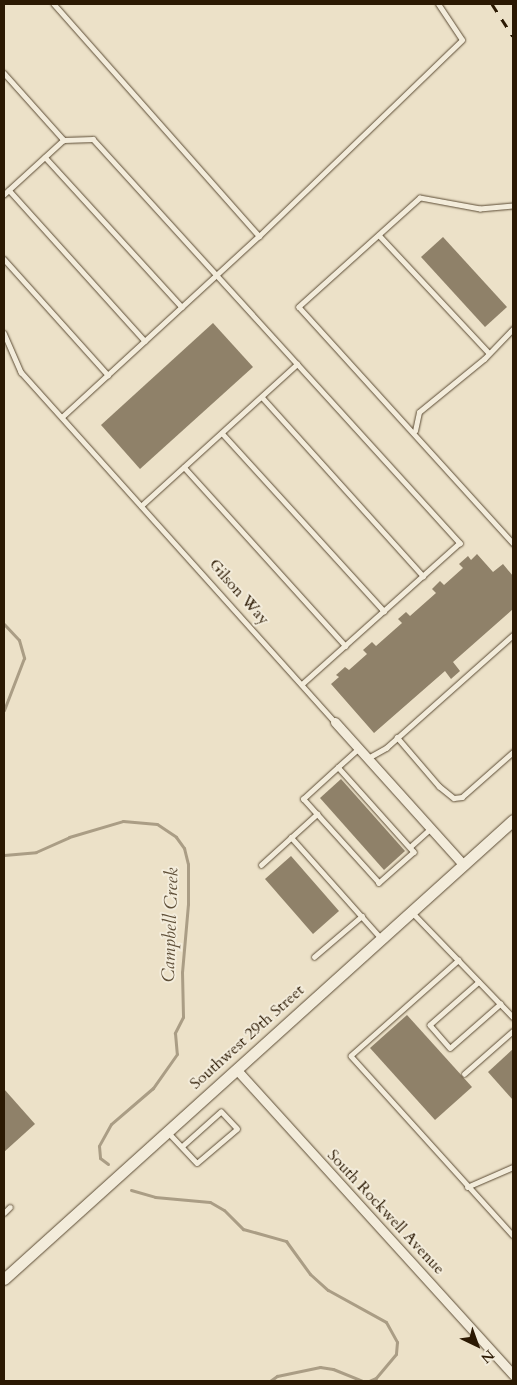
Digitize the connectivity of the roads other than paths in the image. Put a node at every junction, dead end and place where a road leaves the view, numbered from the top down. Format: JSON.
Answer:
{"nodes":[{"id":1,"x":54,"y":4,"type":"edge"},
{"id":2,"x":438,"y":4,"type":"edge"},
{"id":3,"x":4,"y":73,"type":"edge"},
{"id":4,"x":64,"y":140,"type":"junction"},
{"id":5,"x":45,"y":158,"type":"junction"},
{"id":6,"x":9,"y":190,"type":"junction"},
{"id":7,"x":4,"y":195,"type":"edge"},
{"id":8,"x":513,"y":206,"type":"edge"},
{"id":9,"x":379,"y":235,"type":"junction"},
{"id":10,"x":259,"y":236,"type":"junction"},
{"id":11,"x":4,"y":259,"type":"edge"},
{"id":12,"x":217,"y":276,"type":"junction"},
{"id":13,"x":182,"y":307,"type":"junction"},
{"id":14,"x":513,"y":329,"type":"edge"},
{"id":15,"x":4,"y":333,"type":"edge"},
{"id":16,"x":145,"y":341,"type":"junction"},
{"id":17,"x":489,"y":353,"type":"junction"},
{"id":18,"x":298,"y":364,"type":"junction"},
{"id":19,"x":108,"y":375,"type":"junction"},
{"id":20,"x":262,"y":397,"type":"junction"},
{"id":21,"x":62,"y":417,"type":"junction"},
{"id":22,"x":415,"y":431,"type":"junction"},
{"id":23,"x":222,"y":433,"type":"junction"},
{"id":24,"x":184,"y":467,"type":"junction"},
{"id":25,"x":141,"y":506,"type":"junction"},
{"id":26,"x":513,"y":543,"type":"edge"},
{"id":27,"x":423,"y":576,"type":"junction"},
{"id":28,"x":384,"y":612,"type":"junction"},
{"id":29,"x":513,"y":635,"type":"edge"},
{"id":30,"x":346,"y":646,"type":"junction"},
{"id":31,"x":302,"y":685,"type":"junction"},
{"id":32,"x":335,"y":722,"type":"joint"},
{"id":33,"x":397,"y":737,"type":"junction"},
{"id":34,"x":359,"y":748,"type":"junction"},
{"id":35,"x":513,"y":752,"type":"edge"},
{"id":36,"x":368,"y":758,"type":"junction"},
{"id":37,"x":338,"y":767,"type":"junction"},
{"id":38,"x":317,"y":814,"type":"junction"},
{"id":39,"x":513,"y":820,"type":"edge"},
{"id":40,"x":431,"y":828,"type":"junction"},
{"id":41,"x":292,"y":837,"type":"junction"},
{"id":42,"x":410,"y":847,"type":"junction"},
{"id":43,"x":463,"y":864,"type":"junction"},
{"id":44,"x":261,"y":865,"type":"dead end"},
{"id":45,"x":411,"y":911,"type":"junction"},
{"id":46,"x":362,"y":916,"type":"junction"},
{"id":47,"x":382,"y":938,"type":"junction"},
{"id":48,"x":314,"y":957,"type":"dead end"},
{"id":49,"x":459,"y":960,"type":"junction"},
{"id":50,"x":480,"y":982,"type":"junction"},
{"id":51,"x":500,"y":1004,"type":"junction"},
{"id":52,"x":513,"y":1017,"type":"edge"},
{"id":53,"x":513,"y":1032,"type":"edge"},
{"id":54,"x":236,"y":1069,"type":"junction"},
{"id":55,"x":464,"y":1074,"type":"dead end"},
{"id":56,"x":167,"y":1131,"type":"junction"},
{"id":57,"x":182,"y":1147,"type":"junction"},
{"id":58,"x":513,"y":1167,"type":"edge"},
{"id":59,"x":467,"y":1187,"type":"junction"},
{"id":60,"x":10,"y":1207,"type":"dead end"},
{"id":61,"x":4,"y":1213,"type":"edge"},
{"id":62,"x":513,"y":1235,"type":"edge"},
{"id":63,"x":4,"y":1279,"type":"edge"},
{"id":64,"x":513,"y":1375,"type":"edge"}],
"edges":[{"from":1,"to":10,"type":"lane"},
{"from":2,"to":10,"type":"lane"},
{"from":3,"to":4,"type":"lane"},
{"from":4,"to":5,"type":"lane"},
{"from":4,"to":12,"type":"lane"},
{"from":5,"to":6,"type":"lane"},
{"from":5,"to":13,"type":"lane"},
{"from":6,"to":7,"type":"lane"},
{"from":6,"to":16,"type":"lane"},
{"from":8,"to":9,"type":"lane"},
{"from":9,"to":17,"type":"lane"},
{"from":9,"to":22,"type":"lane"},
{"from":10,"to":12,"type":"lane"},
{"from":11,"to":19,"type":"lane"},
{"from":12,"to":13,"type":"lane"},
{"from":12,"to":18,"type":"lane"},
{"from":13,"to":16,"type":"lane"},
{"from":14,"to":17,"type":"lane"},
{"from":15,"to":21,"type":"lane","name":"Gilson Way"},
{"from":16,"to":19,"type":"lane"},
{"from":17,"to":22,"type":"lane"},
{"from":18,"to":20,"type":"lane"},
{"from":18,"to":27,"type":"lane"},
{"from":19,"to":21,"type":"lane"},
{"from":20,"to":23,"type":"lane"},
{"from":20,"to":27,"type":"lane"},
{"from":21,"to":25,"type":"lane","name":"Gilson Way"},
{"from":22,"to":26,"type":"lane"},
{"from":23,"to":24,"type":"lane"},
{"from":23,"to":28,"type":"lane"},
{"from":24,"to":25,"type":"lane"},
{"from":24,"to":30,"type":"lane"},
{"from":25,"to":31,"type":"lane","name":"Gilson Way"},
{"from":27,"to":28,"type":"lane"},
{"from":28,"to":30,"type":"lane"},
{"from":29,"to":33,"type":"lane"},
{"from":30,"to":31,"type":"lane"},
{"from":31,"to":32,"type":"lane","name":"Gilson Way"},
{"from":32,"to":34,"type":"street","name":"Gilson Way"},
{"from":33,"to":35,"type":"lane"},
{"from":33,"to":36,"type":"lane"},
{"from":34,"to":36,"type":"street","name":"Gilson Way"},
{"from":34,"to":37,"type":"lane"},
{"from":36,"to":40,"type":"street","name":"Gilson Way"},
{"from":37,"to":38,"type":"lane"},
{"from":37,"to":42,"type":"lane"},
{"from":38,"to":41,"type":"lane"},
{"from":38,"to":42,"type":"lane"},
{"from":39,"to":43,"type":"street","name":"Southwest 29th Street"},
{"from":40,"to":42,"type":"lane"},
{"from":40,"to":43,"type":"street","name":"Gilson Way"},
{"from":41,"to":44,"type":"lane"},
{"from":41,"to":46,"type":"lane"},
{"from":43,"to":45,"type":"street","name":"Southwest 29th Street"},
{"from":45,"to":47,"type":"street","name":"Southwest 29th Street"},
{"from":45,"to":49,"type":"lane"},
{"from":46,"to":47,"type":"lane"},
{"from":46,"to":48,"type":"lane"},
{"from":47,"to":54,"type":"street","name":"Southwest 29th Street"},
{"from":49,"to":50,"type":"lane"},
{"from":49,"to":59,"type":"lane"},
{"from":50,"to":51,"type":"lane"},
{"from":50,"to":51,"type":"lane"},
{"from":51,"to":52,"type":"lane"},
{"from":53,"to":55,"type":"lane"},
{"from":54,"to":56,"type":"street","name":"Southwest 29th Street"},
{"from":54,"to":64,"type":"street","name":"South Rockwell Avenue"},
{"from":56,"to":57,"type":"lane"},
{"from":56,"to":63,"type":"street","name":"Southwest 29th Street"},
{"from":57,"to":57,"type":"lane"},
{"from":58,"to":59,"type":"lane"},
{"from":59,"to":62,"type":"lane"},
{"from":60,"to":61,"type":"lane"}]}
